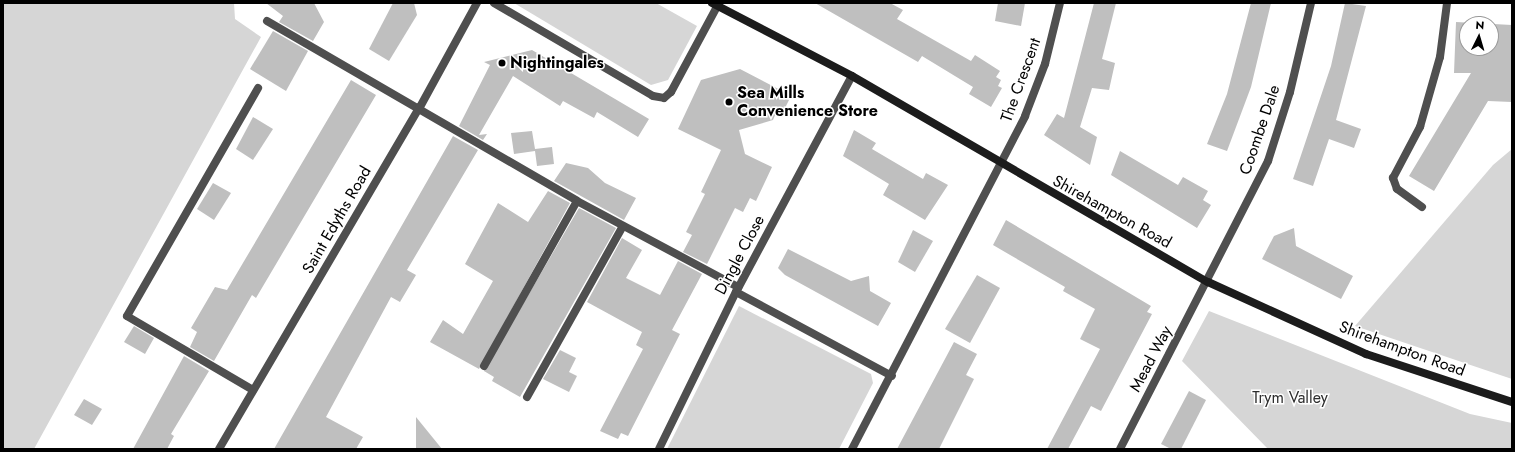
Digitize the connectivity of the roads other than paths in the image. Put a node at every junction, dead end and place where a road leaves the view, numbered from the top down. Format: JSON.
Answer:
{"nodes":[{"id":1,"x":477,"y":3,"type":"edge"},
{"id":2,"x":494,"y":3,"type":"edge"},
{"id":3,"x":1060,"y":3,"type":"edge"},
{"id":4,"x":1311,"y":3,"type":"edge"},
{"id":5,"x":1448,"y":3,"type":"edge"},
{"id":6,"x":716,"y":4,"type":"edge"},
{"id":7,"x":267,"y":21,"type":"dead end"},
{"id":8,"x":852,"y":76,"type":"junction"},
{"id":9,"x":258,"y":88,"type":"dead end"},
{"id":10,"x":420,"y":107,"type":"junction"},
{"id":11,"x":1000,"y":165,"type":"junction"},
{"id":12,"x":577,"y":201,"type":"junction"},
{"id":13,"x":1422,"y":207,"type":"dead end"},
{"id":14,"x":622,"y":226,"type":"junction"},
{"id":15,"x":1208,"y":282,"type":"junction"},
{"id":16,"x":737,"y":290,"type":"junction"},
{"id":17,"x":484,"y":366,"type":"dead end"},
{"id":18,"x":892,"y":376,"type":"junction"},
{"id":19,"x":254,"y":390,"type":"junction"},
{"id":20,"x":527,"y":397,"type":"dead end"},
{"id":21,"x":1512,"y":402,"type":"edge"},
{"id":22,"x":219,"y":449,"type":"edge"},
{"id":23,"x":659,"y":449,"type":"edge"},
{"id":24,"x":852,"y":449,"type":"edge"},
{"id":25,"x":1120,"y":449,"type":"edge"}],
"edges":[{"from":1,"to":10,"type":"street","name":"Saint Edyths Road"},
{"from":2,"to":6,"type":"street","name":"Shirehampton Road"},
{"from":3,"to":11,"type":"street","name":"The Crescent"},
{"from":4,"to":15,"type":"street","name":"Coombe Dale"},
{"from":5,"to":13,"type":"street"},
{"from":6,"to":8,"type":"main road","name":"Shirehampton Road"},
{"from":7,"to":10,"type":"street"},
{"from":8,"to":11,"type":"main road","name":"Shirehampton Road"},
{"from":8,"to":16,"type":"street","name":"Dingle Close"},
{"from":9,"to":19,"type":"street"},
{"from":10,"to":12,"type":"street"},
{"from":10,"to":19,"type":"street","name":"Saint Edyths Road"},
{"from":11,"to":15,"type":"main road","name":"Shirehampton Road"},
{"from":11,"to":18,"type":"street"},
{"from":12,"to":14,"type":"street"},
{"from":12,"to":17,"type":"street"},
{"from":14,"to":16,"type":"street"},
{"from":14,"to":20,"type":"street"},
{"from":15,"to":21,"type":"main road","name":"Shirehampton Road"},
{"from":15,"to":25,"type":"street","name":"Mead Way"},
{"from":16,"to":18,"type":"street"},
{"from":16,"to":23,"type":"street","name":"Dingle Close"},
{"from":18,"to":24,"type":"street"},
{"from":19,"to":22,"type":"street","name":"Saint Edyths Road"}]}
